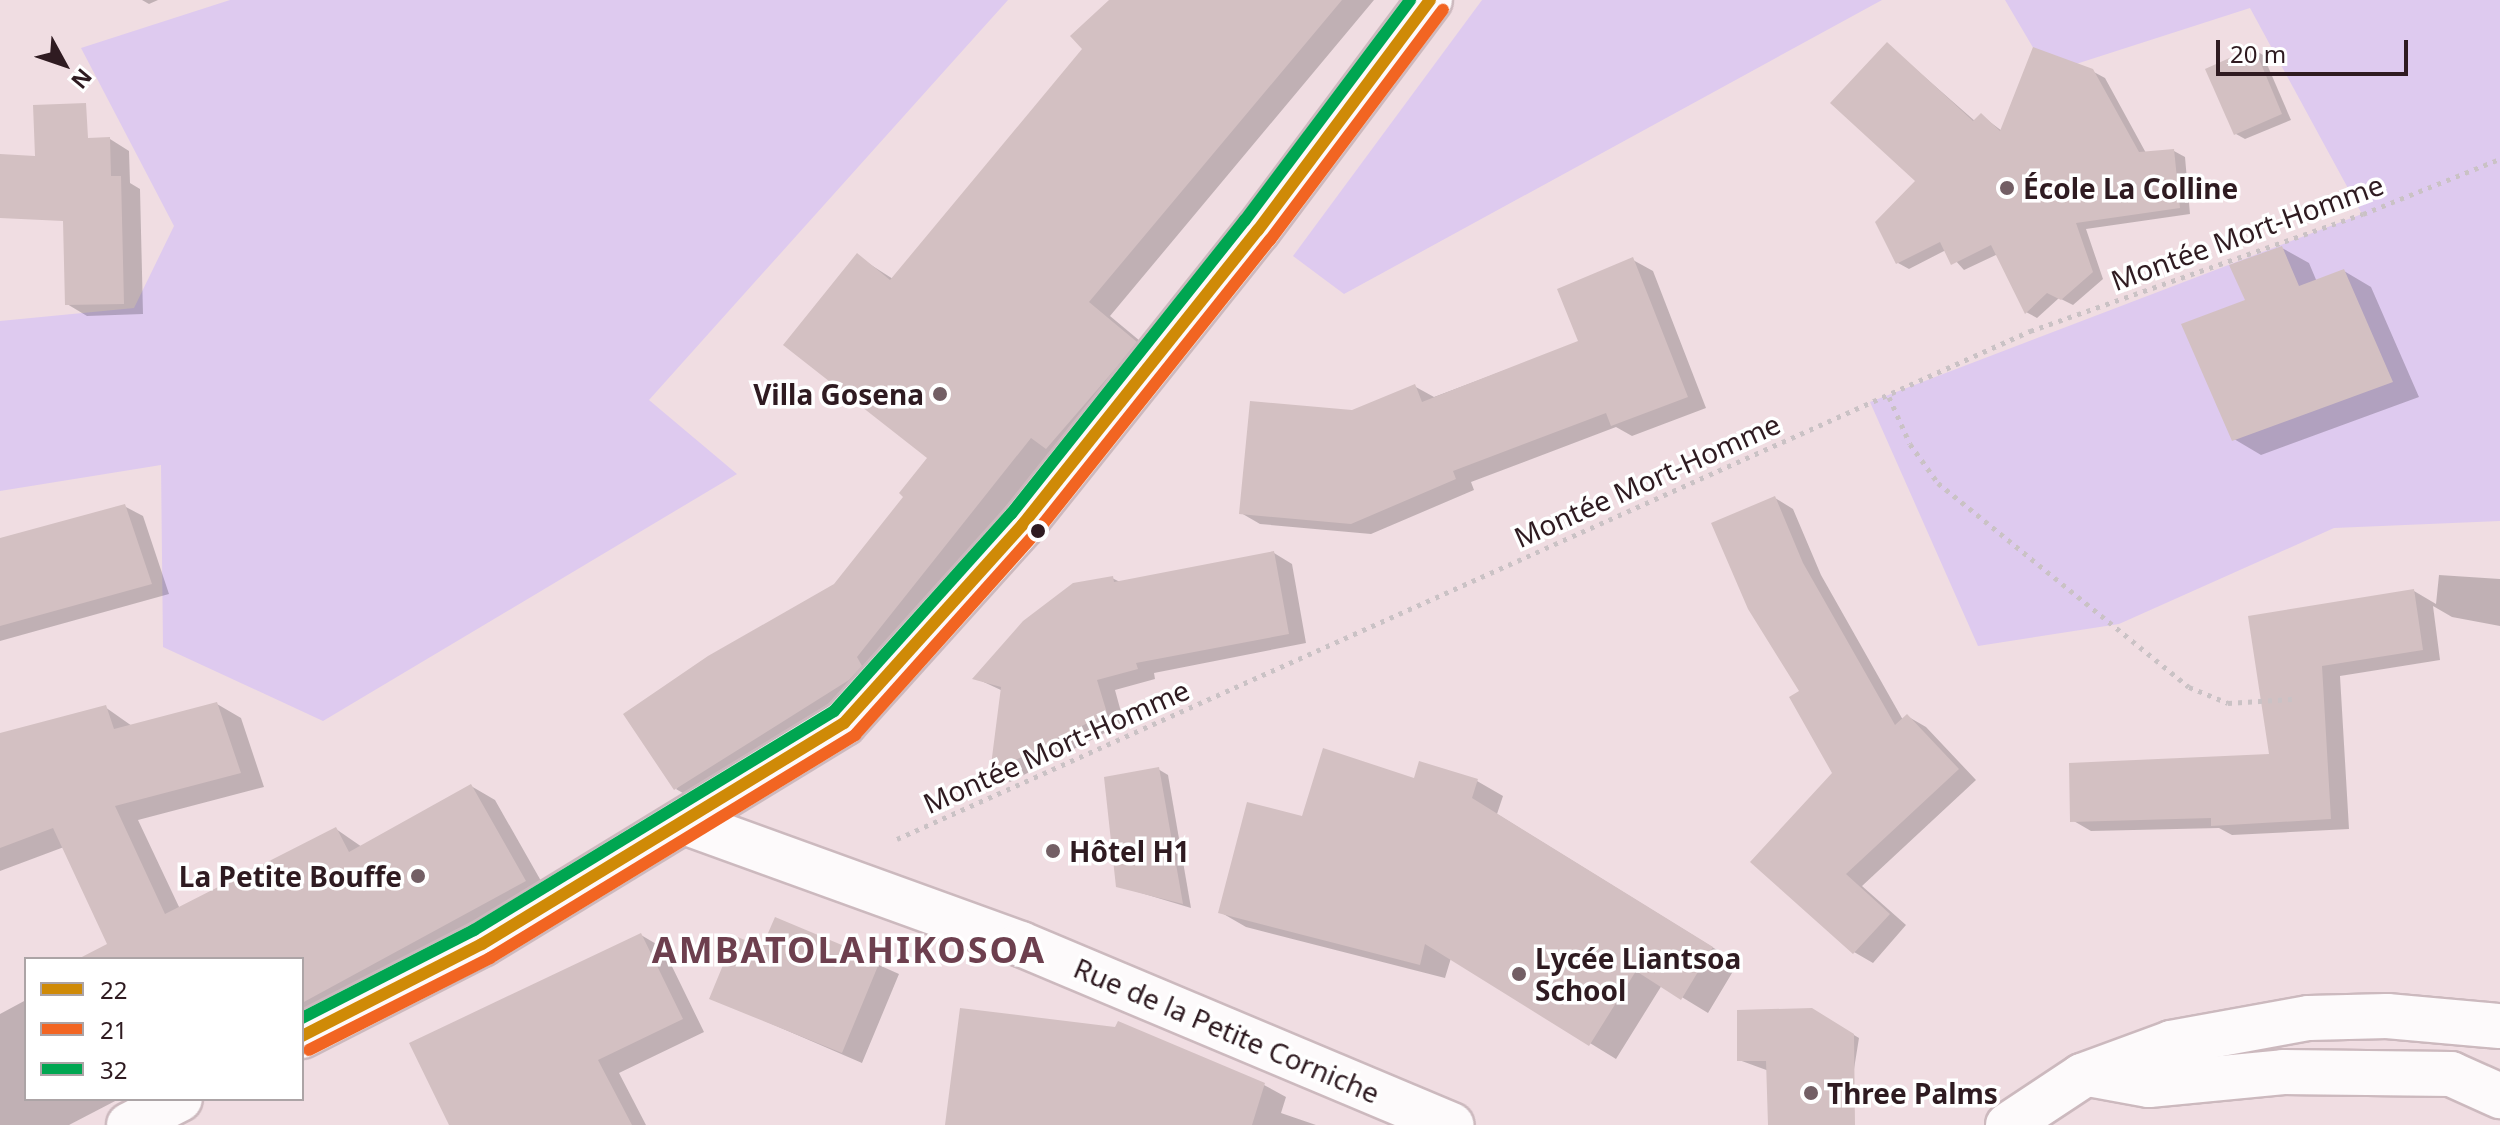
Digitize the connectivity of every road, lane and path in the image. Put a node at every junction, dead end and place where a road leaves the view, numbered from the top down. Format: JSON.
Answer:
{"nodes":[{"id":1,"x":1430,"y":0,"type":"edge"},
{"id":2,"x":2500,"y":159,"type":"edge"},
{"id":3,"x":1889,"y":397,"type":"junction"},
{"id":4,"x":2292,"y":699,"type":"dead end"},
{"id":5,"x":687,"y":823,"type":"junction"},
{"id":6,"x":824,"y":872,"type":"junction"},
{"id":7,"x":2500,"y":1026,"type":"edge"},
{"id":8,"x":304,"y":1035,"type":"edge"},
{"id":9,"x":2089,"y":1074,"type":"junction"},
{"id":10,"x":2500,"y":1096,"type":"edge"},
{"id":11,"x":176,"y":1101,"type":"edge"},
{"id":12,"x":129,"y":1125,"type":"edge"},
{"id":13,"x":1451,"y":1125,"type":"edge"},
{"id":14,"x":2008,"y":1125,"type":"edge"}],
"edges":[{"from":1,"to":5,"type":"street"},
{"from":2,"to":3,"type":"path","name":"Montée Mort-Homme"},
{"from":3,"to":4,"type":"path"},
{"from":3,"to":6,"type":"path","name":"Montée Mort-Homme"},
{"from":5,"to":6,"type":"street","name":"Rue de la Petite Corniche"},
{"from":5,"to":8,"type":"street"},
{"from":6,"to":13,"type":"street","name":"Rue de la Petite Corniche"},
{"from":7,"to":9,"type":"street"},
{"from":9,"to":10,"type":"street"},
{"from":9,"to":14,"type":"street"},
{"from":11,"to":12,"type":"street"}]}
